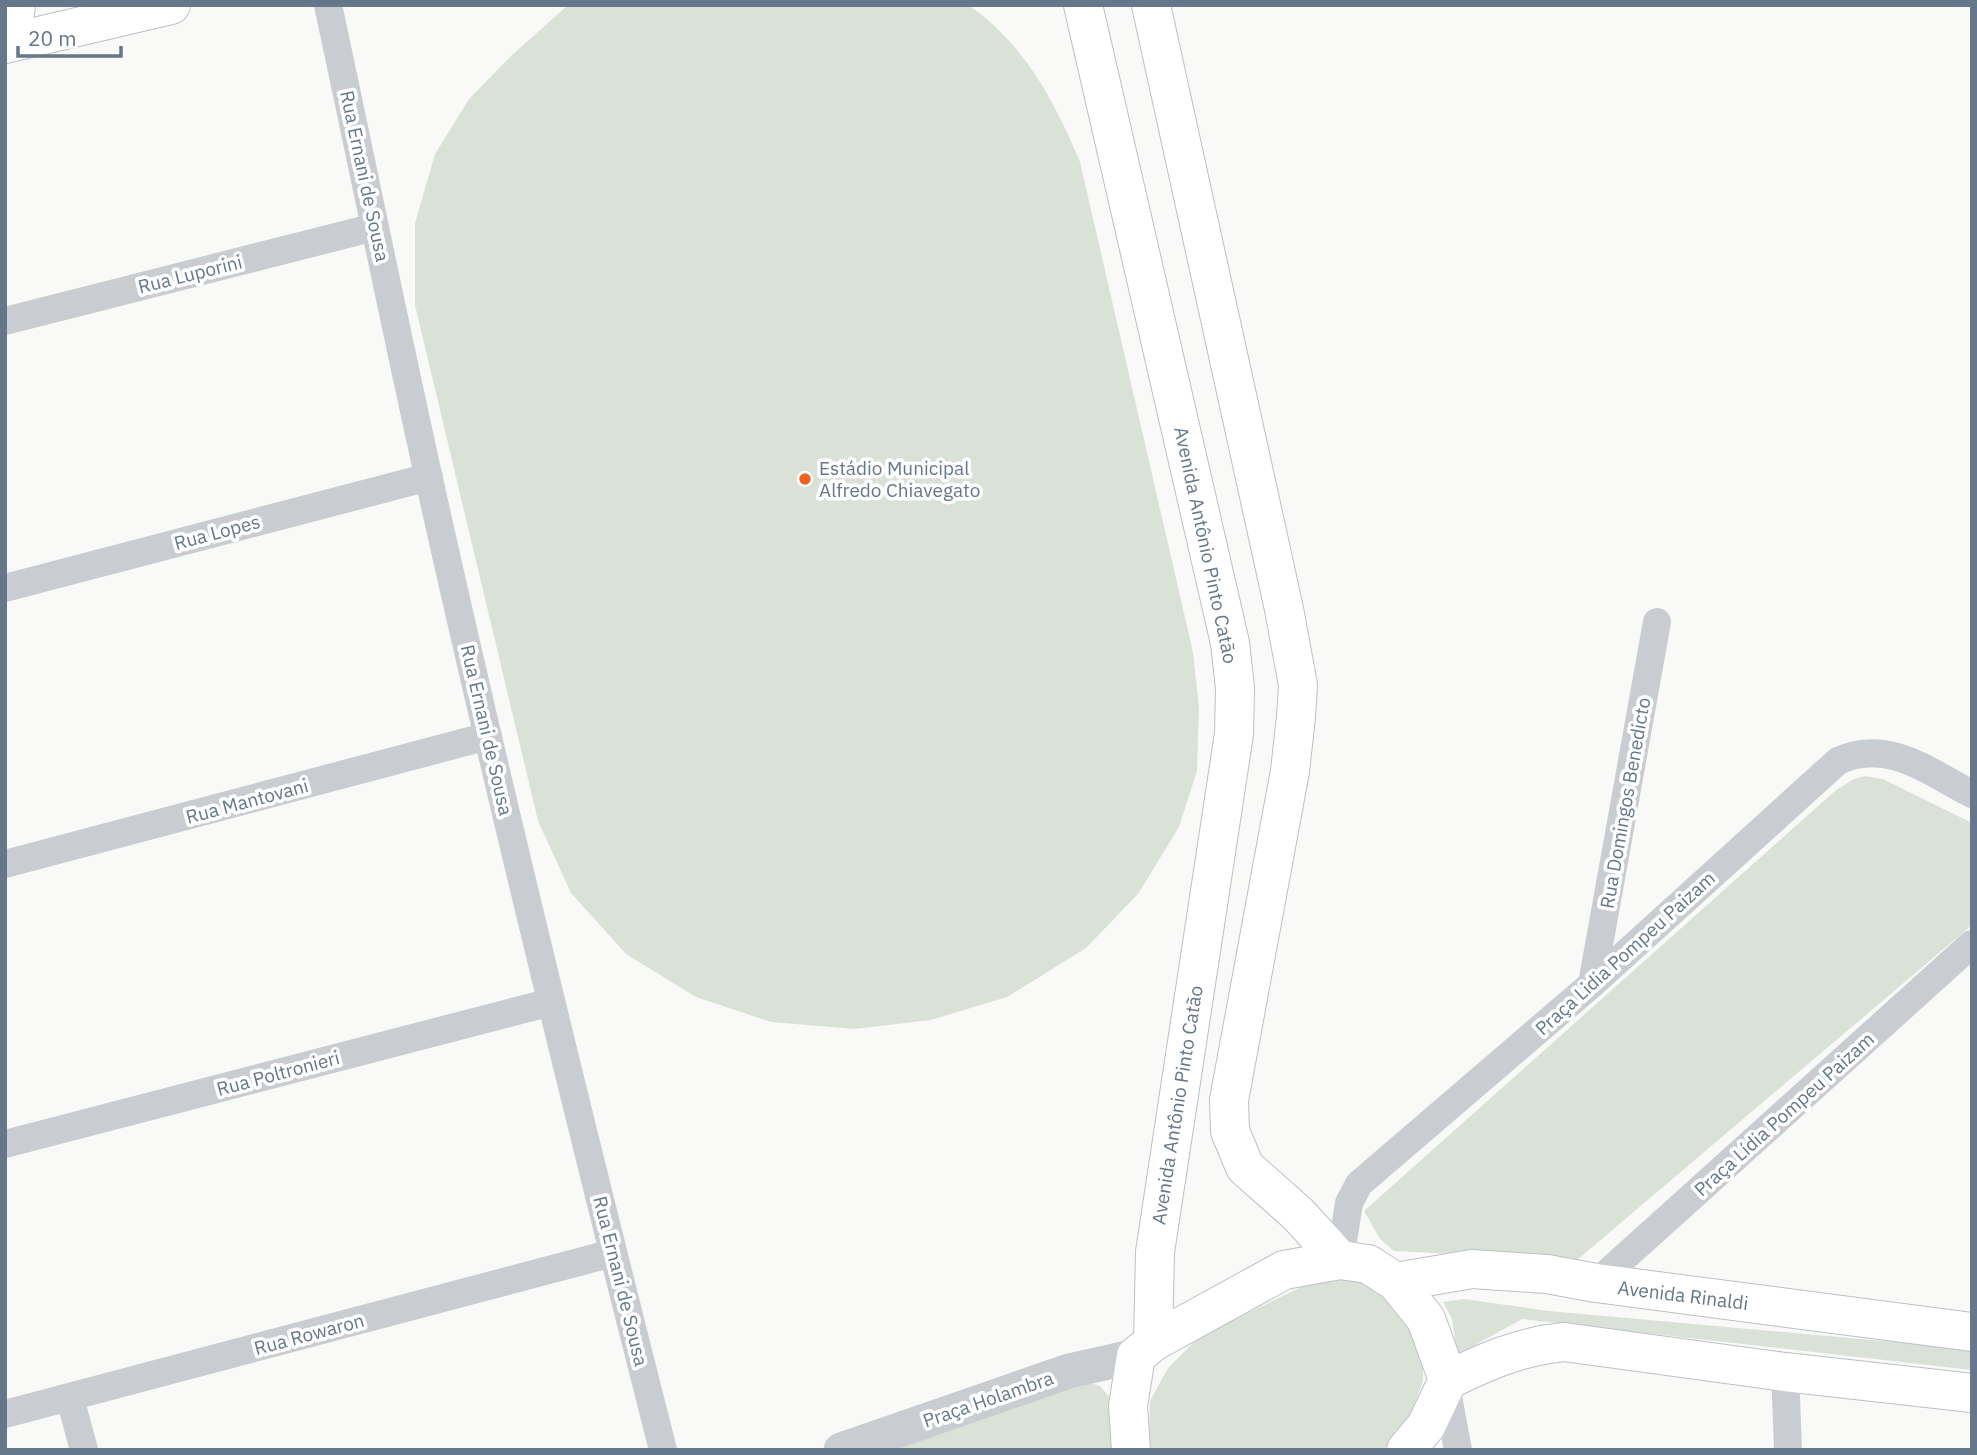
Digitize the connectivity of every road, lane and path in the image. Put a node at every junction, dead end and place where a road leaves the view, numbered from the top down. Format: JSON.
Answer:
{"nodes":[{"id":1,"x":16,"y":5,"type":"edge"},
{"id":2,"x":171,"y":5,"type":"edge"},
{"id":3,"x":328,"y":5,"type":"edge"},
{"id":4,"x":1083,"y":5,"type":"edge"},
{"id":5,"x":1151,"y":5,"type":"edge"},
{"id":6,"x":5,"y":43,"type":"edge"},
{"id":7,"x":375,"y":227,"type":"junction"},
{"id":8,"x":5,"y":321,"type":"edge"},
{"id":9,"x":429,"y":477,"type":"junction"},
{"id":10,"x":5,"y":588,"type":"edge"},
{"id":11,"x":1657,"y":622,"type":"dead end"},
{"id":12,"x":488,"y":736,"type":"junction"},
{"id":13,"x":1972,"y":794,"type":"edge"},
{"id":14,"x":5,"y":864,"type":"edge"},
{"id":15,"x":1972,"y":944,"type":"edge"},
{"id":16,"x":1592,"y":984,"type":"junction"},
{"id":17,"x":551,"y":1002,"type":"junction"},
{"id":18,"x":5,"y":1143,"type":"edge"},
{"id":19,"x":613,"y":1253,"type":"junction"},
{"id":20,"x":1340,"y":1260,"type":"junction"},
{"id":21,"x":1396,"y":1282,"type":"junction"},
{"id":22,"x":1596,"y":1283,"type":"junction"},
{"id":23,"x":1972,"y":1332,"type":"edge"},
{"id":24,"x":1145,"y":1349,"type":"junction"},
{"id":25,"x":1785,"y":1372,"type":"junction"},
{"id":26,"x":1447,"y":1383,"type":"junction"},
{"id":27,"x":1972,"y":1393,"type":"edge"},
{"id":28,"x":70,"y":1398,"type":"junction"},
{"id":29,"x":5,"y":1414,"type":"edge"},
{"id":30,"x":84,"y":1450,"type":"edge"},
{"id":31,"x":663,"y":1450,"type":"edge"},
{"id":32,"x":841,"y":1450,"type":"edge"},
{"id":33,"x":1131,"y":1450,"type":"edge"},
{"id":34,"x":1406,"y":1450,"type":"edge"},
{"id":35,"x":1458,"y":1450,"type":"edge"},
{"id":36,"x":1788,"y":1450,"type":"edge"}],
"edges":[{"from":1,"to":6,"type":"main road"},
{"from":2,"to":6,"type":"main road"},
{"from":3,"to":7,"type":"street","name":"Rua Ernani de Sousa"},
{"from":4,"to":24,"type":"main road","name":"Avenida Antônio Pinto Catão"},
{"from":5,"to":20,"type":"main road"},
{"from":7,"to":8,"type":"street","name":"Rua Luporini"},
{"from":7,"to":9,"type":"street","name":"Rua Ernani de Sousa"},
{"from":9,"to":10,"type":"street","name":"Rua Lopes"},
{"from":9,"to":12,"type":"street","name":"Rua Ernani de Sousa"},
{"from":11,"to":16,"type":"street","name":"Rua Domingos Benedicto"},
{"from":12,"to":14,"type":"street","name":"Rua Mantovani"},
{"from":12,"to":17,"type":"street","name":"Rua Ernani de Sousa"},
{"from":13,"to":16,"type":"street","name":"Praça Lidia Pompeu Paizam"},
{"from":15,"to":22,"type":"street","name":"Praça Lídia Pompeu Paizam"},
{"from":16,"to":20,"type":"street","name":"Praça Lidia Pompeu Paizam"},
{"from":17,"to":18,"type":"street","name":"Rua Poltronieri"},
{"from":17,"to":19,"type":"street","name":"Rua Ernani de Sousa"},
{"from":19,"to":28,"type":"street","name":"Rua Rowaron"},
{"from":19,"to":31,"type":"street","name":"Rua Ernani de Sousa"},
{"from":20,"to":21,"type":"main road"},
{"from":20,"to":24,"type":"main road"},
{"from":21,"to":22,"type":"main road","name":"Avenida Rinaldi"},
{"from":21,"to":26,"type":"main road"},
{"from":22,"to":23,"type":"main road","name":"Avenida Rinaldi"},
{"from":24,"to":32,"type":"street","name":"Praça Holambra"},
{"from":24,"to":33,"type":"main road"},
{"from":25,"to":26,"type":"main road"},
{"from":25,"to":27,"type":"main road"},
{"from":25,"to":36,"type":"street"},
{"from":26,"to":34,"type":"main road"},
{"from":26,"to":35,"type":"street"},
{"from":28,"to":29,"type":"street","name":"Rua Rowaron"},
{"from":28,"to":30,"type":"street"}]}
